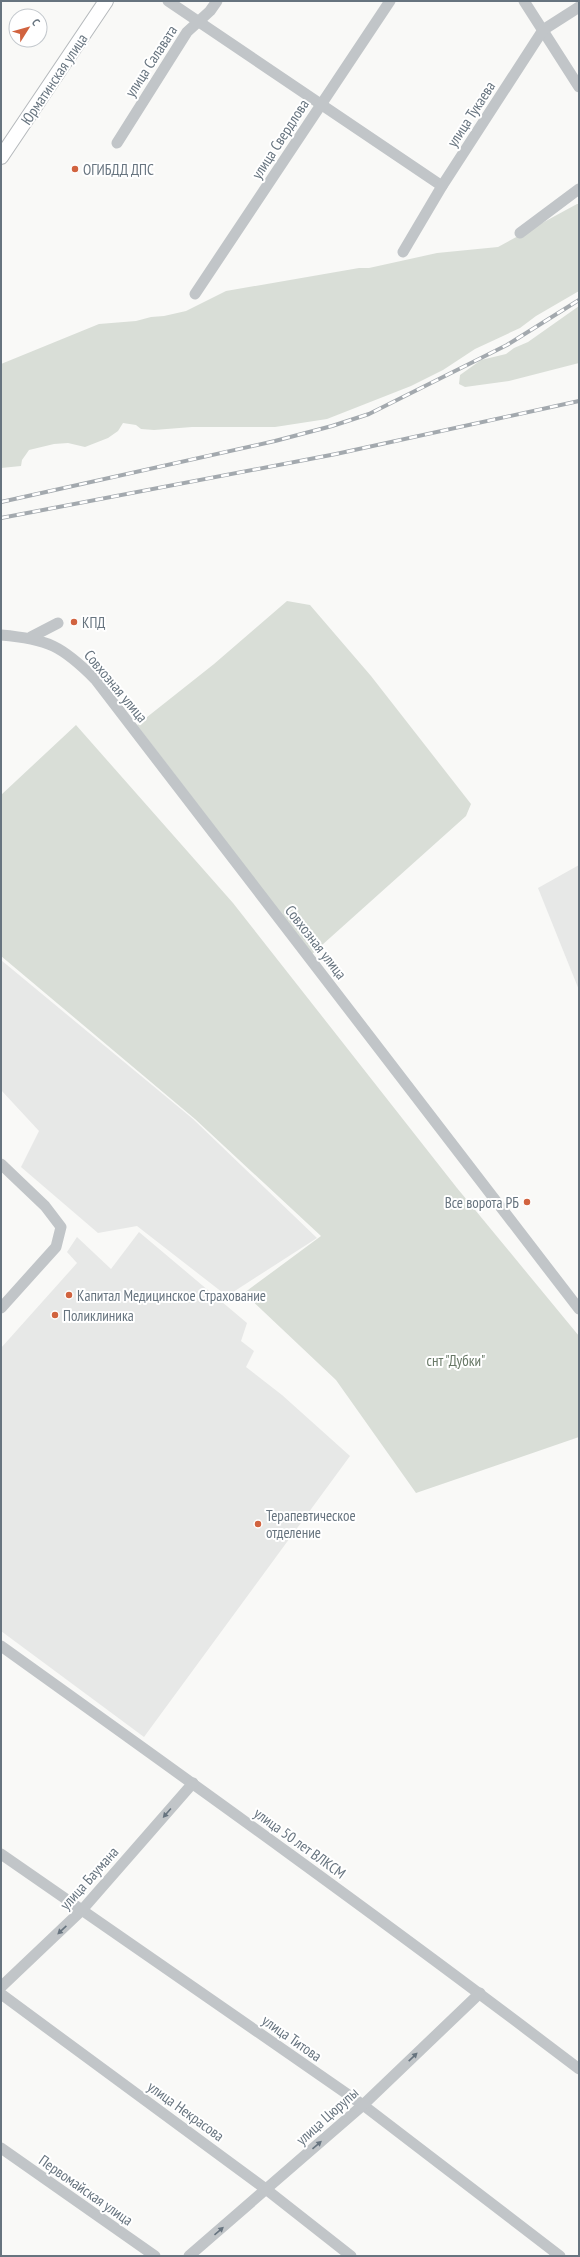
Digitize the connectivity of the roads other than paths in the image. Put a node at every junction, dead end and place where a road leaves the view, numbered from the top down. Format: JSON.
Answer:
{"nodes":[{"id":1,"x":106,"y":1,"type":"edge"},
{"id":2,"x":168,"y":1,"type":"edge"},
{"id":3,"x":217,"y":1,"type":"edge"},
{"id":4,"x":390,"y":1,"type":"edge"},
{"id":5,"x":524,"y":1,"type":"edge"},
{"id":6,"x":579,"y":7,"type":"edge"},
{"id":7,"x":198,"y":21,"type":"junction"},
{"id":8,"x":543,"y":30,"type":"junction"},
{"id":9,"x":579,"y":87,"type":"edge"},
{"id":10,"x":321,"y":104,"type":"junction"},
{"id":11,"x":117,"y":143,"type":"dead end"},
{"id":12,"x":1,"y":158,"type":"edge"},
{"id":13,"x":442,"y":186,"type":"junction"},
{"id":14,"x":579,"y":188,"type":"edge"},
{"id":15,"x":520,"y":233,"type":"dead end"},
{"id":16,"x":403,"y":252,"type":"dead end"},
{"id":17,"x":196,"y":294,"type":"dead end"},
{"id":18,"x":58,"y":623,"type":"dead end"},
{"id":19,"x":1,"y":635,"type":"edge"},
{"id":20,"x":31,"y":637,"type":"junction"},
{"id":21,"x":1,"y":1164,"type":"edge"},
{"id":22,"x":1,"y":1308,"type":"edge"},
{"id":23,"x":579,"y":1309,"type":"edge"},
{"id":24,"x":1,"y":1646,"type":"edge"},
{"id":25,"x":193,"y":1783,"type":"junction"},
{"id":26,"x":1,"y":1854,"type":"edge"},
{"id":27,"x":82,"y":1910,"type":"junction"},
{"id":28,"x":1,"y":1987,"type":"edge"},
{"id":29,"x":480,"y":1993,"type":"junction"},
{"id":30,"x":1,"y":1994,"type":"edge"},
{"id":31,"x":579,"y":2069,"type":"edge"},
{"id":32,"x":363,"y":2105,"type":"junction"},
{"id":33,"x":1,"y":2148,"type":"edge"},
{"id":34,"x":267,"y":2190,"type":"junction"},
{"id":35,"x":155,"y":2256,"type":"edge"},
{"id":36,"x":190,"y":2256,"type":"edge"},
{"id":37,"x":351,"y":2256,"type":"edge"},
{"id":38,"x":560,"y":2256,"type":"edge"}],
"edges":[{"from":1,"to":12,"type":"main road","name":"Юрматинская улица"},
{"from":2,"to":7,"type":"street"},
{"from":3,"to":7,"type":"street","name":"улица Салавата"},
{"from":4,"to":10,"type":"street","name":"улица Свердлова"},
{"from":5,"to":8,"type":"street"},
{"from":6,"to":8,"type":"street","name":"улица Тукаева"},
{"from":7,"to":10,"type":"street"},
{"from":7,"to":11,"type":"street","name":"улица Салавата"},
{"from":8,"to":9,"type":"street"},
{"from":8,"to":13,"type":"street","name":"улица Тукаева"},
{"from":10,"to":13,"type":"street"},
{"from":10,"to":17,"type":"street","name":"улица Свердлова"},
{"from":13,"to":16,"type":"street","name":"улица Тукаева"},
{"from":14,"to":15,"type":"street"},
{"from":18,"to":20,"type":"street"},
{"from":19,"to":20,"type":"street","name":"Совхозная улица"},
{"from":20,"to":23,"type":"street","name":"Совхозная улица"},
{"from":21,"to":22,"type":"street"},
{"from":24,"to":25,"type":"street","name":"улица 50 лет ВЛКСМ"},
{"from":25,"to":27,"type":"street","name":"улица Баумана","one_way":true},
{"from":25,"to":29,"type":"street","name":"улица 50 лет ВЛКСМ"},
{"from":26,"to":27,"type":"street","name":"улица Титова"},
{"from":27,"to":28,"type":"street","name":"улица Баумана","one_way":true},
{"from":27,"to":32,"type":"street","name":"улица Титова"},
{"from":29,"to":31,"type":"street","name":"улица 50 лет ВЛКСМ"},
{"from":32,"to":29,"type":"street","name":"улица Цюрупы","one_way":true},
{"from":30,"to":34,"type":"street","name":"улица Некрасова"},
{"from":34,"to":32,"type":"street","name":"улица Цюрупы","one_way":true},
{"from":32,"to":38,"type":"street","name":"улица Титова"},
{"from":33,"to":35,"type":"street","name":"Первомайская улица"},
{"from":36,"to":34,"type":"street","name":"улица Цюрупы","one_way":true},
{"from":34,"to":37,"type":"street","name":"улица Некрасова"}]}
